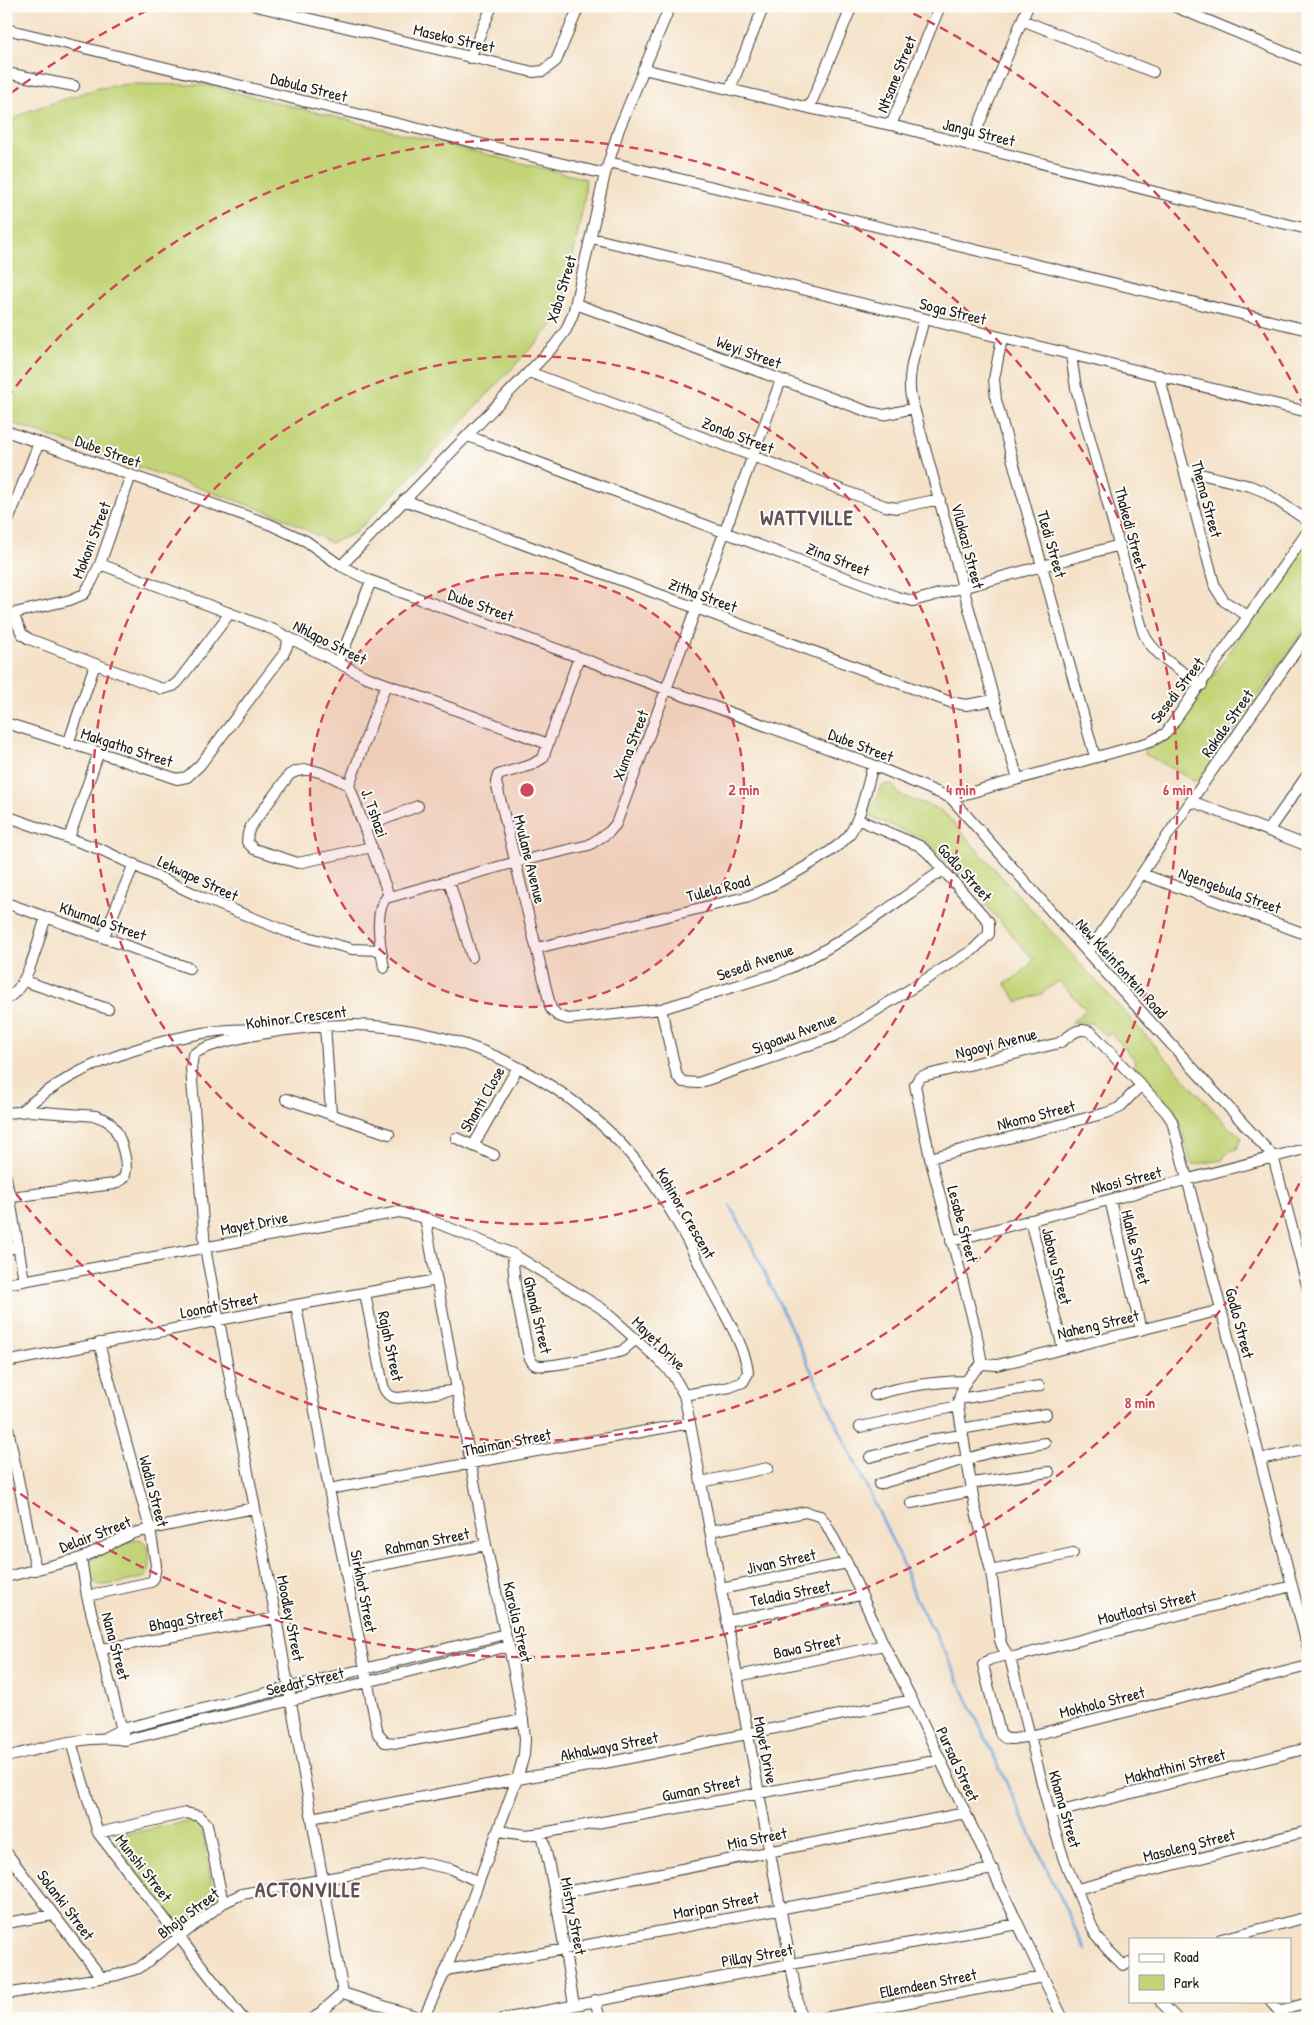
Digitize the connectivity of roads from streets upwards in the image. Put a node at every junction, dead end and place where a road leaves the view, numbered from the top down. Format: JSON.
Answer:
{"nodes":[{"id":1,"x":256,"y":6,"type":"edge"},
{"id":2,"x":492,"y":6,"type":"edge"},
{"id":3,"x":579,"y":6,"type":"edge"},
{"id":4,"x":670,"y":6,"type":"edge"},
{"id":5,"x":764,"y":6,"type":"edge"},
{"id":6,"x":852,"y":6,"type":"edge"},
{"id":7,"x":940,"y":6,"type":"edge"},
{"id":8,"x":1028,"y":6,"type":"edge"},
{"id":9,"x":1173,"y":6,"type":"edge"},
{"id":10,"x":1022,"y":20,"type":"junction"},
{"id":11,"x":6,"y":29,"type":"edge"},
{"id":12,"x":470,"y":58,"type":"junction"},
{"id":13,"x":1308,"y":62,"type":"edge"},
{"id":14,"x":643,"y":69,"type":"junction"},
{"id":15,"x":1153,"y":72,"type":"dead end"},
{"id":16,"x":6,"y":73,"type":"edge"},
{"id":17,"x":74,"y":86,"type":"dead end"},
{"id":18,"x":730,"y":88,"type":"junction"},
{"id":19,"x":810,"y":108,"type":"junction"},
{"id":20,"x":892,"y":125,"type":"junction"},
{"id":21,"x":970,"y":146,"type":"junction"},
{"id":22,"x":609,"y":162,"type":"junction"},
{"id":23,"x":605,"y":174,"type":"junction"},
{"id":24,"x":1308,"y":229,"type":"edge"},
{"id":25,"x":592,"y":238,"type":"junction"},
{"id":26,"x":576,"y":304,"type":"junction"},
{"id":27,"x":924,"y":319,"type":"junction"},
{"id":28,"x":1308,"y":330,"type":"edge"},
{"id":29,"x":1002,"y":338,"type":"junction"},
{"id":30,"x":1071,"y":355,"type":"junction"},
{"id":31,"x":529,"y":372,"type":"junction"},
{"id":32,"x":1159,"y":375,"type":"junction"},
{"id":33,"x":781,"y":380,"type":"junction"},
{"id":34,"x":914,"y":408,"type":"junction"},
{"id":35,"x":1308,"y":412,"type":"edge"},
{"id":36,"x":6,"y":431,"type":"edge"},
{"id":37,"x":468,"y":436,"type":"junction"},
{"id":38,"x":39,"y":443,"type":"junction"},
{"id":39,"x":753,"y":456,"type":"junction"},
{"id":40,"x":1184,"y":470,"type":"junction"},
{"id":41,"x":131,"y":476,"type":"junction"},
{"id":42,"x":940,"y":499,"type":"junction"},
{"id":43,"x":404,"y":500,"type":"junction"},
{"id":44,"x":1308,"y":521,"type":"edge"},
{"id":45,"x":6,"y":526,"type":"edge"},
{"id":46,"x":1308,"y":531,"type":"edge"},
{"id":47,"x":725,"y":532,"type":"junction"},
{"id":48,"x":1120,"y":545,"type":"junction"},
{"id":49,"x":100,"y":564,"type":"junction"},
{"id":50,"x":342,"y":566,"type":"junction"},
{"id":51,"x":1043,"y":566,"type":"junction"},
{"id":52,"x":371,"y":581,"type":"junction"},
{"id":53,"x":964,"y":588,"type":"junction"},
{"id":54,"x":697,"y":609,"type":"junction"},
{"id":55,"x":230,"y":613,"type":"junction"},
{"id":56,"x":10,"y":615,"type":"edge"},
{"id":57,"x":1248,"y":616,"type":"junction"},
{"id":58,"x":1308,"y":634,"type":"edge"},
{"id":59,"x":287,"y":638,"type":"junction"},
{"id":60,"x":578,"y":657,"type":"junction"},
{"id":61,"x":339,"y":662,"type":"junction"},
{"id":62,"x":95,"y":664,"type":"junction"},
{"id":63,"x":386,"y":684,"type":"junction"},
{"id":64,"x":1202,"y":685,"type":"junction"},
{"id":65,"x":667,"y":690,"type":"junction"},
{"id":66,"x":994,"y":700,"type":"junction"},
{"id":67,"x":6,"y":724,"type":"edge"},
{"id":68,"x":68,"y":744,"type":"junction"},
{"id":69,"x":548,"y":744,"type":"junction"},
{"id":70,"x":99,"y":752,"type":"junction"},
{"id":71,"x":1095,"y":757,"type":"junction"},
{"id":72,"x":873,"y":765,"type":"junction"},
{"id":73,"x":1308,"y":774,"type":"edge"},
{"id":74,"x":1018,"y":779,"type":"junction"},
{"id":75,"x":349,"y":785,"type":"junction"},
{"id":76,"x":951,"y":798,"type":"junction"},
{"id":77,"x":1191,"y":801,"type":"junction"},
{"id":78,"x":418,"y":806,"type":"dead end"},
{"id":79,"x":6,"y":816,"type":"edge"},
{"id":80,"x":857,"y":819,"type":"junction"},
{"id":81,"x":365,"y":827,"type":"junction"},
{"id":82,"x":1268,"y":831,"type":"junction"},
{"id":83,"x":69,"y":838,"type":"junction"},
{"id":84,"x":372,"y":846,"type":"junction"},
{"id":85,"x":1308,"y":846,"type":"edge"},
{"id":86,"x":516,"y":862,"type":"junction"},
{"id":87,"x":134,"y":864,"type":"junction"},
{"id":88,"x":943,"y":870,"type":"junction"},
{"id":89,"x":1142,"y":874,"type":"junction"},
{"id":90,"x":449,"y":880,"type":"junction"},
{"id":91,"x":389,"y":896,"type":"junction"},
{"id":92,"x":6,"y":903,"type":"edge"},
{"id":93,"x":46,"y":917,"type":"junction"},
{"id":94,"x":990,"y":926,"type":"joint"},
{"id":95,"x":1308,"y":935,"type":"edge"},
{"id":96,"x":104,"y":936,"type":"junction"},
{"id":97,"x":537,"y":948,"type":"junction"},
{"id":98,"x":381,"y":950,"type":"junction"},
{"id":99,"x":1088,"y":953,"type":"junction"},
{"id":100,"x":472,"y":956,"type":"dead end"},
{"id":101,"x":189,"y":968,"type":"dead end"},
{"id":102,"x":384,"y":968,"type":"dead end"},
{"id":103,"x":24,"y":981,"type":"junction"},
{"id":104,"x":6,"y":999,"type":"edge"},
{"id":105,"x":108,"y":1008,"type":"dead end"},
{"id":106,"x":660,"y":1009,"type":"junction"},
{"id":107,"x":584,"y":1017,"type":"joint"},
{"id":108,"x":325,"y":1025,"type":"junction"},
{"id":109,"x":269,"y":1032,"type":"junction"},
{"id":110,"x":1091,"y":1032,"type":"joint"},
{"id":111,"x":518,"y":1067,"type":"junction"},
{"id":112,"x":1140,"y":1086,"type":"junction"},
{"id":113,"x":915,"y":1091,"type":"joint"},
{"id":114,"x":286,"y":1099,"type":"dead end"},
{"id":115,"x":21,"y":1111,"type":"junction"},
{"id":116,"x":6,"y":1113,"type":"edge"},
{"id":117,"x":331,"y":1113,"type":"junction"},
{"id":118,"x":389,"y":1134,"type":"dead end"},
{"id":119,"x":456,"y":1138,"type":"dead end"},
{"id":120,"x":473,"y":1146,"type":"junction"},
{"id":121,"x":1308,"y":1148,"type":"edge"},
{"id":122,"x":494,"y":1155,"type":"dead end"},
{"id":123,"x":1274,"y":1156,"type":"junction"},
{"id":124,"x":930,"y":1158,"type":"junction"},
{"id":125,"x":6,"y":1178,"type":"edge"},
{"id":126,"x":1187,"y":1180,"type":"junction"},
{"id":127,"x":1110,"y":1200,"type":"junction"},
{"id":128,"x":10,"y":1203,"type":"edge"},
{"id":129,"x":425,"y":1218,"type":"junction"},
{"id":130,"x":1030,"y":1220,"type":"junction"},
{"id":131,"x":951,"y":1241,"type":"junction"},
{"id":132,"x":18,"y":1246,"type":"junction"},
{"id":133,"x":205,"y":1248,"type":"junction"},
{"id":134,"x":6,"y":1249,"type":"edge"},
{"id":135,"x":513,"y":1254,"type":"junction"},
{"id":136,"x":24,"y":1280,"type":"junction"},
{"id":137,"x":437,"y":1280,"type":"junction"},
{"id":138,"x":6,"y":1284,"type":"edge"},
{"id":139,"x":1308,"y":1289,"type":"edge"},
{"id":140,"x":365,"y":1292,"type":"junction"},
{"id":141,"x":296,"y":1305,"type":"junction"},
{"id":142,"x":1221,"y":1310,"type":"junction"},
{"id":143,"x":218,"y":1320,"type":"junction"},
{"id":144,"x":1141,"y":1330,"type":"junction"},
{"id":145,"x":636,"y":1339,"type":"junction"},
{"id":146,"x":99,"y":1343,"type":"junction"},
{"id":147,"x":1062,"y":1348,"type":"junction"},
{"id":148,"x":6,"y":1362,"type":"edge"},
{"id":149,"x":982,"y":1364,"type":"junction"},
{"id":150,"x":965,"y":1381,"type":"junction"},
{"id":151,"x":1039,"y":1386,"type":"dead end"},
{"id":152,"x":457,"y":1390,"type":"junction"},
{"id":153,"x":684,"y":1395,"type":"junction"},
{"id":154,"x":875,"y":1395,"type":"dead end"},
{"id":155,"x":958,"y":1402,"type":"junction"},
{"id":156,"x":1046,"y":1414,"type":"dead end"},
{"id":157,"x":6,"y":1418,"type":"edge"},
{"id":158,"x":690,"y":1422,"type":"junction"},
{"id":159,"x":860,"y":1427,"type":"dead end"},
{"id":160,"x":961,"y":1432,"type":"junction"},
{"id":161,"x":1045,"y":1443,"type":"dead end"},
{"id":162,"x":1308,"y":1449,"type":"edge"},
{"id":163,"x":870,"y":1457,"type":"dead end"},
{"id":164,"x":1260,"y":1459,"type":"junction"},
{"id":165,"x":967,"y":1460,"type":"junction"},
{"id":166,"x":471,"y":1464,"type":"junction"},
{"id":167,"x":768,"y":1468,"type":"dead end"},
{"id":168,"x":1049,"y":1472,"type":"dead end"},
{"id":169,"x":702,"y":1482,"type":"junction"},
{"id":170,"x":879,"y":1484,"type":"dead end"},
{"id":171,"x":972,"y":1487,"type":"junction"},
{"id":172,"x":329,"y":1489,"type":"junction"},
{"id":173,"x":911,"y":1503,"type":"dead end"},
{"id":174,"x":254,"y":1508,"type":"junction"},
{"id":175,"x":150,"y":1529,"type":"junction"},
{"id":176,"x":711,"y":1532,"type":"junction"},
{"id":177,"x":486,"y":1545,"type":"junction"},
{"id":178,"x":1073,"y":1553,"type":"dead end"},
{"id":179,"x":80,"y":1558,"type":"junction"},
{"id":180,"x":847,"y":1563,"type":"junction"},
{"id":181,"x":36,"y":1570,"type":"junction"},
{"id":182,"x":991,"y":1570,"type":"junction"},
{"id":183,"x":346,"y":1572,"type":"junction"},
{"id":184,"x":6,"y":1577,"type":"edge"},
{"id":185,"x":1292,"y":1586,"type":"junction"},
{"id":186,"x":721,"y":1589,"type":"junction"},
{"id":187,"x":860,"y":1595,"type":"junction"},
{"id":188,"x":87,"y":1596,"type":"junction"},
{"id":189,"x":276,"y":1618,"type":"junction"},
{"id":190,"x":727,"y":1621,"type":"junction"},
{"id":191,"x":505,"y":1634,"type":"junction"},
{"id":192,"x":884,"y":1645,"type":"junction"},
{"id":193,"x":509,"y":1646,"type":"junction"},
{"id":194,"x":102,"y":1649,"type":"junction"},
{"id":195,"x":1308,"y":1649,"type":"edge"},
{"id":196,"x":1009,"y":1656,"type":"junction"},
{"id":197,"x":1308,"y":1666,"type":"edge"},
{"id":198,"x":364,"y":1669,"type":"junction"},
{"id":199,"x":738,"y":1676,"type":"junction"},
{"id":200,"x":367,"y":1682,"type":"junction"},
{"id":201,"x":288,"y":1688,"type":"junction"},
{"id":202,"x":291,"y":1700,"type":"junction"},
{"id":203,"x":912,"y":1700,"type":"junction"},
{"id":204,"x":523,"y":1720,"type":"junction"},
{"id":205,"x":122,"y":1729,"type":"junction"},
{"id":206,"x":747,"y":1735,"type":"junction"},
{"id":207,"x":1030,"y":1736,"type":"junction"},
{"id":208,"x":106,"y":1737,"type":"junction"},
{"id":209,"x":125,"y":1740,"type":"junction"},
{"id":210,"x":71,"y":1742,"type":"junction"},
{"id":211,"x":1308,"y":1748,"type":"edge"},
{"id":212,"x":7,"y":1754,"type":"edge"},
{"id":213,"x":940,"y":1760,"type":"junction"},
{"id":214,"x":517,"y":1779,"type":"junction"},
{"id":215,"x":758,"y":1792,"type":"junction"},
{"id":216,"x":965,"y":1813,"type":"junction"},
{"id":217,"x":1050,"y":1814,"type":"junction"},
{"id":218,"x":311,"y":1818,"type":"junction"},
{"id":219,"x":498,"y":1831,"type":"junction"},
{"id":220,"x":1308,"y":1831,"type":"edge"},
{"id":221,"x":98,"y":1833,"type":"junction"},
{"id":222,"x":542,"y":1833,"type":"junction"},
{"id":223,"x":771,"y":1850,"type":"junction"},
{"id":224,"x":6,"y":1852,"type":"edge"},
{"id":225,"x":993,"y":1869,"type":"junction"},
{"id":226,"x":323,"y":1878,"type":"junction"},
{"id":227,"x":479,"y":1882,"type":"junction"},
{"id":228,"x":1077,"y":1889,"type":"junction"},
{"id":229,"x":555,"y":1894,"type":"junction"},
{"id":230,"x":223,"y":1903,"type":"junction"},
{"id":231,"x":780,"y":1908,"type":"junction"},
{"id":232,"x":53,"y":1915,"type":"junction"},
{"id":233,"x":1308,"y":1917,"type":"edge"},
{"id":234,"x":6,"y":1923,"type":"edge"},
{"id":235,"x":1018,"y":1924,"type":"junction"},
{"id":236,"x":179,"y":1938,"type":"junction"},
{"id":237,"x":1225,"y":1938,"type":"edge"},
{"id":238,"x":565,"y":1950,"type":"junction"},
{"id":239,"x":792,"y":1964,"type":"junction"},
{"id":240,"x":1128,"y":1966,"type":"edge"},
{"id":241,"x":446,"y":1970,"type":"junction"},
{"id":242,"x":101,"y":1977,"type":"junction"},
{"id":243,"x":1043,"y":1977,"type":"junction"},
{"id":244,"x":344,"y":1993,"type":"junction"},
{"id":245,"x":6,"y":1994,"type":"edge"},
{"id":246,"x":595,"y":2000,"type":"junction"},
{"id":247,"x":1161,"y":2002,"type":"edge"},
{"id":248,"x":1271,"y":2002,"type":"edge"},
{"id":249,"x":1308,"y":2003,"type":"edge"},
{"id":250,"x":574,"y":2005,"type":"junction"},
{"id":251,"x":1282,"y":2015,"type":"edge"},
{"id":252,"x":243,"y":2019,"type":"edge"},
{"id":253,"x":313,"y":2019,"type":"edge"},
{"id":254,"x":423,"y":2019,"type":"edge"},
{"id":255,"x":502,"y":2019,"type":"edge"},
{"id":256,"x":600,"y":2019,"type":"edge"},
{"id":257,"x":801,"y":2019,"type":"edge"},
{"id":258,"x":819,"y":2019,"type":"edge"},
{"id":259,"x":1063,"y":2019,"type":"edge"},
{"id":260,"x":1177,"y":2019,"type":"edge"}],
"edges":[{"from":1,"to":12,"type":"street","name":"Maseko Street"},
{"from":2,"to":12,"type":"street"},
{"from":3,"to":12,"type":"street","name":"Maseko Street"},
{"from":4,"to":14,"type":"street","name":"Xaba Street"},
{"from":5,"to":18,"type":"street"},
{"from":6,"to":19,"type":"street"},
{"from":7,"to":20,"type":"street","name":"Ntsane Street"},
{"from":8,"to":10,"type":"street"},
{"from":9,"to":13,"type":"street"},
{"from":10,"to":15,"type":"street"},
{"from":10,"to":21,"type":"street"},
{"from":11,"to":23,"type":"street","name":"Dabula Street"},
{"from":14,"to":18,"type":"street","name":"Jangu Street"},
{"from":14,"to":22,"type":"street","name":"Xaba Street"},
{"from":16,"to":17,"type":"street"},
{"from":18,"to":19,"type":"street","name":"Jangu Street"},
{"from":19,"to":20,"type":"street","name":"Jangu Street"},
{"from":20,"to":21,"type":"street","name":"Jangu Street"},
{"from":21,"to":24,"type":"street","name":"Jangu Street"},
{"from":22,"to":23,"type":"street","name":"Xaba Street"},
{"from":22,"to":28,"type":"street"},
{"from":23,"to":25,"type":"street","name":"Xaba Street"},
{"from":25,"to":26,"type":"street","name":"Xaba Street"},
{"from":25,"to":27,"type":"street","name":"Soga Street"},
{"from":26,"to":31,"type":"street","name":"Xaba Street"},
{"from":26,"to":33,"type":"street","name":"Weyi Street"},
{"from":27,"to":29,"type":"street","name":"Soga Street"},
{"from":27,"to":34,"type":"street","name":"Vilakazi Street"},
{"from":29,"to":30,"type":"street","name":"Soga Street"},
{"from":29,"to":51,"type":"street","name":"Tledi Street"},
{"from":30,"to":32,"type":"street","name":"Soga Street"},
{"from":30,"to":48,"type":"street","name":"Thakedi Street"},
{"from":31,"to":37,"type":"street","name":"Xaba Street"},
{"from":31,"to":39,"type":"street","name":"Zondo Street"},
{"from":32,"to":35,"type":"street","name":"Soga Street"},
{"from":32,"to":40,"type":"street","name":"Thema Street"},
{"from":33,"to":34,"type":"street","name":"Weyi Street"},
{"from":33,"to":39,"type":"street","name":"Xuma Street"},
{"from":34,"to":42,"type":"street","name":"Vilakazi Street"},
{"from":36,"to":38,"type":"street","name":"Dube Street"},
{"from":37,"to":43,"type":"street","name":"Xaba Street"},
{"from":37,"to":47,"type":"street","name":"Zina Street"},
{"from":38,"to":41,"type":"street","name":"Dube Street"},
{"from":38,"to":45,"type":"street"},
{"from":39,"to":42,"type":"street","name":"Zondo Street"},
{"from":39,"to":47,"type":"street","name":"Xuma Street"},
{"from":40,"to":44,"type":"street"},
{"from":40,"to":57,"type":"street","name":"Thema Street"},
{"from":41,"to":49,"type":"street","name":"Mokoni Street"},
{"from":41,"to":50,"type":"street","name":"Dube Street"},
{"from":42,"to":53,"type":"street","name":"Vilakazi Street"},
{"from":43,"to":50,"type":"street","name":"Xaba Street"},
{"from":43,"to":54,"type":"street","name":"Zitha Street"},
{"from":46,"to":57,"type":"street","name":"Sesedi Street"},
{"from":47,"to":53,"type":"street","name":"Zina Street"},
{"from":47,"to":54,"type":"street","name":"Xuma Street"},
{"from":48,"to":51,"type":"street","name":"Zina Street"},
{"from":48,"to":64,"type":"street","name":"Thakedi Street"},
{"from":49,"to":55,"type":"street","name":"Nhlapo Street"},
{"from":49,"to":56,"type":"street","name":"Mokoni Street"},
{"from":50,"to":52,"type":"street","name":"Dube Street"},
{"from":51,"to":53,"type":"street","name":"Zina Street"},
{"from":51,"to":71,"type":"street","name":"Tledi Street"},
{"from":52,"to":60,"type":"street","name":"Dube Street"},
{"from":52,"to":61,"type":"street"},
{"from":53,"to":66,"type":"street","name":"Vilakazi Street"},
{"from":54,"to":65,"type":"street","name":"Xuma Street"},
{"from":54,"to":66,"type":"street","name":"Zitha Street"},
{"from":55,"to":59,"type":"street","name":"Nhlapo Street"},
{"from":55,"to":62,"type":"street"},
{"from":56,"to":62,"type":"street"},
{"from":57,"to":64,"type":"street","name":"Sesedi Street"},
{"from":58,"to":77,"type":"street","name":"Rakale Street"},
{"from":59,"to":61,"type":"street","name":"Nhlapo Street"},
{"from":59,"to":70,"type":"street","name":"Makgatho Street"},
{"from":60,"to":65,"type":"street","name":"Dube Street"},
{"from":60,"to":69,"type":"street","name":"Mvulane Avenue"},
{"from":61,"to":63,"type":"street","name":"Nhlapo Street"},
{"from":62,"to":68,"type":"street"},
{"from":63,"to":69,"type":"street","name":"Nhlapo Street"},
{"from":63,"to":75,"type":"street","name":"J. Tshazi"},
{"from":64,"to":71,"type":"street","name":"Sesedi Street"},
{"from":65,"to":72,"type":"street","name":"Dube Street"},
{"from":65,"to":86,"type":"street","name":"Xuma Street"},
{"from":66,"to":74,"type":"street","name":"Vilakazi Street"},
{"from":67,"to":68,"type":"street","name":"Makgatho Street"},
{"from":68,"to":70,"type":"street","name":"Makgatho Street"},
{"from":69,"to":86,"type":"street","name":"Mvulane Avenue"},
{"from":70,"to":83,"type":"street"},
{"from":71,"to":74,"type":"street","name":"Sesedi Street"},
{"from":72,"to":76,"type":"street","name":"Dube Street"},
{"from":72,"to":80,"type":"street","name":"Tulela Road"},
{"from":73,"to":82,"type":"street"},
{"from":74,"to":76,"type":"street","name":"Sesedi Street"},
{"from":75,"to":81,"type":"street","name":"J. Tshazi"},
{"from":75,"to":84,"type":"street"},
{"from":76,"to":99,"type":"street","name":"New Kleinfontein Road"},
{"from":77,"to":82,"type":"street"},
{"from":77,"to":89,"type":"street","name":"Rakale Street"},
{"from":78,"to":81,"type":"street"},
{"from":79,"to":83,"type":"street","name":"Lekwape Street"},
{"from":80,"to":88,"type":"street","name":"Godlo Street"},
{"from":80,"to":97,"type":"street","name":"Tulela Road"},
{"from":81,"to":84,"type":"street","name":"J. Tshazi"},
{"from":82,"to":85,"type":"street"},
{"from":83,"to":87,"type":"street","name":"Lekwape Street"},
{"from":84,"to":91,"type":"street","name":"J. Tshazi"},
{"from":86,"to":90,"type":"street","name":"Xuma Street"},
{"from":86,"to":97,"type":"street","name":"Mvulane Avenue"},
{"from":87,"to":96,"type":"street"},
{"from":87,"to":98,"type":"street","name":"Lekwape Street"},
{"from":88,"to":94,"type":"street","name":"Godlo Street"},
{"from":88,"to":106,"type":"street","name":"Sesedi Avenue"},
{"from":89,"to":95,"type":"street","name":"Ngengebula Street"},
{"from":89,"to":99,"type":"street","name":"Rakale Street"},
{"from":90,"to":91,"type":"street","name":"Xuma Street"},
{"from":90,"to":100,"type":"street"},
{"from":91,"to":98,"type":"street"},
{"from":92,"to":93,"type":"street","name":"Khumalo Street"},
{"from":93,"to":96,"type":"street","name":"Khumalo Street"},
{"from":93,"to":103,"type":"street"},
{"from":94,"to":106,"type":"street","name":"Sigoawu Avenue"},
{"from":96,"to":101,"type":"street","name":"Khumalo Street"},
{"from":97,"to":107,"type":"street","name":"Mvulane Avenue"},
{"from":98,"to":102,"type":"street"},
{"from":99,"to":123,"type":"street","name":"New Kleinfontein Road"},
{"from":103,"to":104,"type":"street"},
{"from":103,"to":105,"type":"street"},
{"from":106,"to":107,"type":"street","name":"Sesedi Avenue"},
{"from":108,"to":109,"type":"street","name":"Kohinor Crescent"},
{"from":108,"to":111,"type":"street","name":"Kohinor Crescent"},
{"from":108,"to":117,"type":"street"},
{"from":109,"to":115,"type":"street"},
{"from":109,"to":133,"type":"street","name":"Kohinor Crescent"},
{"from":110,"to":112,"type":"street","name":"Godlo Street"},
{"from":110,"to":113,"type":"street","name":"Ngooyi Avenue"},
{"from":111,"to":120,"type":"street","name":"Shanti Close"},
{"from":111,"to":153,"type":"street","name":"Kohinor Crescent"},
{"from":112,"to":124,"type":"street","name":"Nkomo Street"},
{"from":112,"to":126,"type":"street","name":"Godlo Street"},
{"from":113,"to":124,"type":"street","name":"Lesabe Street"},
{"from":114,"to":117,"type":"street"},
{"from":115,"to":116,"type":"street"},
{"from":115,"to":128,"type":"street"},
{"from":117,"to":118,"type":"street"},
{"from":119,"to":120,"type":"street","name":"Shanti Close"},
{"from":120,"to":122,"type":"street","name":"Shanti Close"},
{"from":121,"to":123,"type":"street","name":"Nkosi Street"},
{"from":123,"to":126,"type":"street","name":"Nkosi Street"},
{"from":123,"to":139,"type":"street"},
{"from":124,"to":131,"type":"street","name":"Lesabe Street"},
{"from":125,"to":128,"type":"street"},
{"from":126,"to":127,"type":"street","name":"Nkosi Street"},
{"from":126,"to":142,"type":"street","name":"Godlo Street"},
{"from":127,"to":130,"type":"street","name":"Nkosi Street"},
{"from":127,"to":144,"type":"street","name":"Hlahle Street"},
{"from":128,"to":132,"type":"street"},
{"from":129,"to":133,"type":"street","name":"Mayet Drive"},
{"from":129,"to":135,"type":"street","name":"Mayet Drive"},
{"from":129,"to":137,"type":"street","name":"Karolia Street"},
{"from":130,"to":131,"type":"street","name":"Nkosi Street"},
{"from":130,"to":147,"type":"street","name":"Jabavu Street"},
{"from":131,"to":149,"type":"street","name":"Lesabe Street"},
{"from":132,"to":134,"type":"street"},
{"from":132,"to":136,"type":"street"},
{"from":133,"to":136,"type":"street","name":"Mayet Drive"},
{"from":133,"to":143,"type":"street","name":"Moodley Street"},
{"from":135,"to":145,"type":"street","name":"Mayet Drive"},
{"from":135,"to":145,"type":"street","name":"Ghandi Street"},
{"from":136,"to":138,"type":"street","name":"Mayet Drive"},
{"from":137,"to":140,"type":"street","name":"Loonat Street"},
{"from":137,"to":152,"type":"street","name":"Karolia Street"},
{"from":140,"to":141,"type":"street","name":"Loonat Street"},
{"from":140,"to":152,"type":"street","name":"Rajah Street"},
{"from":141,"to":143,"type":"street","name":"Loonat Street"},
{"from":141,"to":172,"type":"street","name":"Sirkhot Street"},
{"from":142,"to":144,"type":"street","name":"Naheng Street"},
{"from":142,"to":164,"type":"street","name":"Godlo Street"},
{"from":143,"to":146,"type":"street","name":"Loonat Street"},
{"from":143,"to":174,"type":"street","name":"Moodley Street"},
{"from":144,"to":147,"type":"street","name":"Naheng Street"},
{"from":145,"to":153,"type":"street","name":"Mayet Drive"},
{"from":146,"to":148,"type":"street","name":"Loonat Street"},
{"from":146,"to":175,"type":"street","name":"Wadia Street"},
{"from":147,"to":149,"type":"street","name":"Naheng Street"},
{"from":149,"to":150,"type":"street"},
{"from":150,"to":154,"type":"street"},
{"from":150,"to":155,"type":"street"},
{"from":151,"to":155,"type":"street"},
{"from":152,"to":166,"type":"street","name":"Karolia Street"},
{"from":153,"to":158,"type":"street","name":"Mayet Drive"},
{"from":155,"to":159,"type":"street"},
{"from":155,"to":160,"type":"street","name":"Khama Street"},
{"from":156,"to":160,"type":"street"},
{"from":157,"to":181,"type":"street"},
{"from":158,"to":166,"type":"street","name":"Thaiman Street"},
{"from":158,"to":169,"type":"street","name":"Mayet Drive"},
{"from":160,"to":163,"type":"street"},
{"from":160,"to":165,"type":"street","name":"Khama Street"},
{"from":161,"to":165,"type":"street"},
{"from":162,"to":164,"type":"street"},
{"from":164,"to":185,"type":"street","name":"Godlo Street"},
{"from":165,"to":170,"type":"street"},
{"from":165,"to":171,"type":"street","name":"Khama Street"},
{"from":166,"to":172,"type":"street","name":"Thaiman Street"},
{"from":166,"to":177,"type":"street","name":"Karolia Street"},
{"from":167,"to":169,"type":"street"},
{"from":168,"to":171,"type":"street"},
{"from":169,"to":176,"type":"street","name":"Mayet Drive"},
{"from":171,"to":173,"type":"street"},
{"from":171,"to":182,"type":"street","name":"Khama Street"},
{"from":172,"to":183,"type":"street","name":"Sirkhot Street"},
{"from":174,"to":175,"type":"street","name":"Delair Street"},
{"from":174,"to":189,"type":"street","name":"Moodley Street"},
{"from":175,"to":179,"type":"street","name":"Delair Street"},
{"from":175,"to":188,"type":"street","name":"Wadia Street"},
{"from":176,"to":180,"type":"street","name":"Pursad Street"},
{"from":176,"to":186,"type":"street","name":"Mayet Drive"},
{"from":177,"to":183,"type":"street","name":"Rahman Street"},
{"from":177,"to":191,"type":"street","name":"Karolia Street"},
{"from":178,"to":182,"type":"street"},
{"from":179,"to":181,"type":"street","name":"Delair Street"},
{"from":179,"to":188,"type":"street","name":"Nana Street"},
{"from":180,"to":186,"type":"street","name":"Jivan Street"},
{"from":180,"to":187,"type":"street","name":"Pursad Street"},
{"from":181,"to":184,"type":"street","name":"Delair Street"},
{"from":182,"to":196,"type":"street","name":"Khama Street"},
{"from":183,"to":198,"type":"street","name":"Sirkhot Street"},
{"from":185,"to":195,"type":"street","name":"Godlo Street"},
{"from":185,"to":196,"type":"street","name":"Moutloatsi Street"},
{"from":186,"to":190,"type":"street","name":"Mayet Drive"},
{"from":187,"to":190,"type":"street","name":"Teladia Street"},
{"from":187,"to":192,"type":"street","name":"Pursad Street"},
{"from":188,"to":194,"type":"street","name":"Nana Street"},
{"from":189,"to":194,"type":"street","name":"Bhaga Street"},
{"from":189,"to":201,"type":"street","name":"Moodley Street"},
{"from":190,"to":199,"type":"street","name":"Mayet Drive"},
{"from":191,"to":193,"type":"street","name":"Karolia Street"},
{"from":191,"to":198,"type":"street","name":"Seedat Street"},
{"from":192,"to":199,"type":"street","name":"Bawa Street"},
{"from":192,"to":203,"type":"street","name":"Pursad Street"},
{"from":193,"to":200,"type":"street","name":"Seedat Street"},
{"from":193,"to":204,"type":"street","name":"Karolia Street"},
{"from":194,"to":205,"type":"street","name":"Nana Street"},
{"from":196,"to":207,"type":"street","name":"Khama Street"},
{"from":196,"to":207,"type":"street","name":"Mokholo Street"},
{"from":197,"to":207,"type":"street","name":"Mokholo Street"},
{"from":198,"to":200,"type":"street","name":"Sirkhot Street"},
{"from":198,"to":201,"type":"street","name":"Seedat Street"},
{"from":199,"to":206,"type":"street","name":"Mayet Drive"},
{"from":200,"to":202,"type":"street","name":"Seedat Street"},
{"from":200,"to":204,"type":"street","name":"Sirkhot Street"},
{"from":201,"to":202,"type":"street","name":"Moodley Street"},
{"from":201,"to":205,"type":"street","name":"Seedat Street"},
{"from":202,"to":209,"type":"street","name":"Seedat Street"},
{"from":202,"to":218,"type":"street","name":"Moodley Street"},
{"from":203,"to":206,"type":"street","name":"Akhalwaya Street"},
{"from":203,"to":213,"type":"street","name":"Pursad Street"},
{"from":204,"to":214,"type":"street","name":"Karolia Street"},
{"from":205,"to":208,"type":"street","name":"Seedat Street"},
{"from":205,"to":209,"type":"street","name":"Nana Street"},
{"from":206,"to":214,"type":"street","name":"Akhalwaya Street"},
{"from":206,"to":215,"type":"street","name":"Mayet Drive"},
{"from":207,"to":217,"type":"street","name":"Khama Street"},
{"from":208,"to":209,"type":"street","name":"Seedat Street"},
{"from":208,"to":210,"type":"street","name":"Seedat Street"},
{"from":210,"to":212,"type":"street","name":"Seedat Street"},
{"from":210,"to":221,"type":"street","name":"Munshi Street"},
{"from":211,"to":217,"type":"street","name":"Makhathini Street"},
{"from":213,"to":215,"type":"street","name":"Guman Street"},
{"from":213,"to":216,"type":"street","name":"Pursad Street"},
{"from":214,"to":218,"type":"street","name":"Akhalwaya Street"},
{"from":214,"to":219,"type":"street","name":"Karolia Street"},
{"from":215,"to":222,"type":"street","name":"Guman Street"},
{"from":215,"to":223,"type":"street","name":"Mayet Drive"},
{"from":216,"to":223,"type":"street","name":"Mia Street"},
{"from":216,"to":225,"type":"street","name":"Pursad Street"},
{"from":217,"to":228,"type":"street","name":"Khama Street"},
{"from":218,"to":226,"type":"street","name":"Moodley Street"},
{"from":219,"to":222,"type":"street","name":"Guman Street"},
{"from":219,"to":227,"type":"street","name":"Karolia Street"},
{"from":220,"to":228,"type":"street","name":"Masoleng Street"},
{"from":221,"to":230,"type":"street"},
{"from":221,"to":236,"type":"street","name":"Munshi Street"},
{"from":222,"to":229,"type":"street","name":"Mistry Street"},
{"from":223,"to":229,"type":"street","name":"Mia Street"},
{"from":223,"to":231,"type":"street","name":"Mayet Drive"},
{"from":224,"to":232,"type":"street","name":"Solanki Street"},
{"from":225,"to":231,"type":"street","name":"Maripan Street"},
{"from":225,"to":235,"type":"street","name":"Pursad Street"},
{"from":226,"to":227,"type":"street","name":"Bhoja Street"},
{"from":226,"to":230,"type":"street","name":"Bhoja Street"},
{"from":226,"to":244,"type":"street","name":"Moodley Street"},
{"from":227,"to":241,"type":"street","name":"Karolia Street"},
{"from":228,"to":240,"type":"street","name":"Khama Street"},
{"from":229,"to":238,"type":"street","name":"Mistry Street"},
{"from":230,"to":236,"type":"street","name":"Bhoja Street"},
{"from":231,"to":238,"type":"street","name":"Maripan Street"},
{"from":231,"to":239,"type":"street","name":"Mayet Drive"},
{"from":232,"to":234,"type":"street"},
{"from":232,"to":242,"type":"street","name":"Solanki Street"},
{"from":233,"to":237,"type":"street"},
{"from":235,"to":239,"type":"street","name":"Pillay Street"},
{"from":235,"to":243,"type":"street","name":"Pursad Street"},
{"from":236,"to":242,"type":"street","name":"Bhoja Street"},
{"from":236,"to":252,"type":"street","name":"Munshi Street"},
{"from":238,"to":241,"type":"street","name":"Maripan Street"},
{"from":238,"to":250,"type":"street","name":"Mistry Street"},
{"from":239,"to":246,"type":"street","name":"Pillay Street"},
{"from":239,"to":257,"type":"street","name":"Mayet Drive"},
{"from":241,"to":254,"type":"street","name":"Karolia Street"},
{"from":242,"to":245,"type":"street","name":"Bhoja Street"},
{"from":243,"to":258,"type":"street","name":"Ellemdeen Street"},
{"from":243,"to":259,"type":"street","name":"Pursad Street"},
{"from":244,"to":253,"type":"street"},
{"from":244,"to":254,"type":"street"},
{"from":246,"to":250,"type":"street","name":"Pillay Street"},
{"from":246,"to":256,"type":"street"},
{"from":247,"to":260,"type":"street"},
{"from":248,"to":251,"type":"street"},
{"from":249,"to":251,"type":"street"},
{"from":250,"to":255,"type":"street","name":"Pillay Street"}]}
